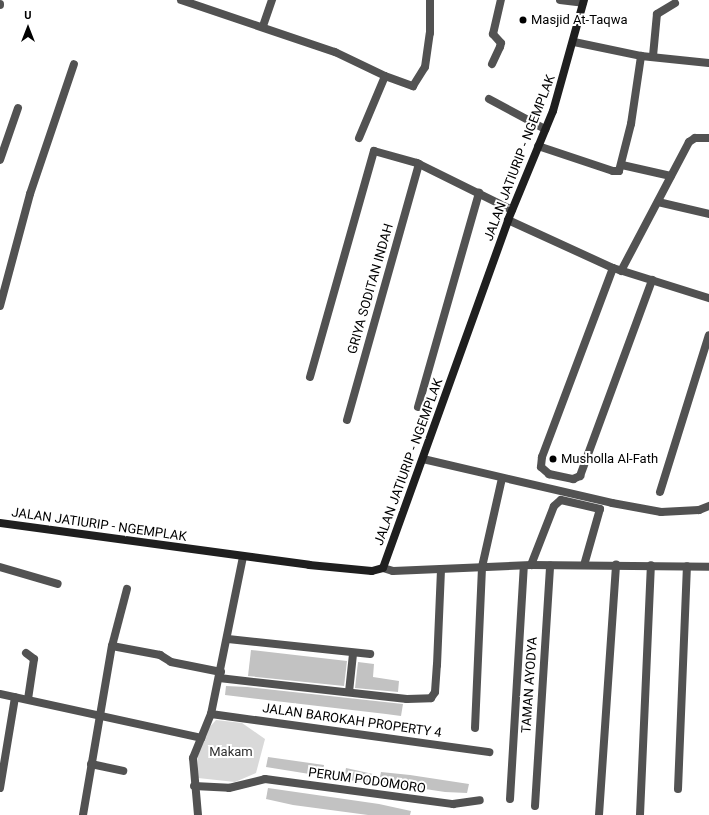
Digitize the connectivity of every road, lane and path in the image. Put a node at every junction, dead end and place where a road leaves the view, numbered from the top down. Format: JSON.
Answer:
{"nodes":[{"id":1,"x":181,"y":0,"type":"edge"},
{"id":2,"x":272,"y":0,"type":"edge"},
{"id":3,"x":430,"y":0,"type":"edge"},
{"id":4,"x":501,"y":0,"type":"edge"},
{"id":5,"x":560,"y":0,"type":"edge"},
{"id":6,"x":584,"y":2,"type":"edge"},
{"id":7,"x":675,"y":2,"type":"dead end"},
{"id":8,"x":263,"y":26,"type":"junction"},
{"id":9,"x":574,"y":42,"type":"junction"},
{"id":10,"x":641,"y":56,"type":"junction"},
{"id":11,"x":653,"y":56,"type":"junction"},
{"id":12,"x":709,"y":63,"type":"edge"},
{"id":13,"x":74,"y":64,"type":"dead end"},
{"id":14,"x":492,"y":64,"type":"dead end"},
{"id":15,"x":386,"y":76,"type":"junction"},
{"id":16,"x":489,"y":99,"type":"dead end"},
{"id":17,"x":18,"y":108,"type":"dead end"},
{"id":18,"x":545,"y":129,"type":"junction"},
{"id":19,"x":359,"y":138,"type":"dead end"},
{"id":20,"x":709,"y":138,"type":"edge"},
{"id":21,"x":538,"y":146,"type":"junction"},
{"id":22,"x":1,"y":156,"type":"edge"},
{"id":23,"x":419,"y":164,"type":"junction"},
{"id":24,"x":622,"y":165,"type":"junction"},
{"id":25,"x":671,"y":176,"type":"junction"},
{"id":26,"x":478,"y":193,"type":"junction"},
{"id":27,"x":658,"y":202,"type":"junction"},
{"id":28,"x":512,"y":210,"type":"junction"},
{"id":29,"x":709,"y":214,"type":"edge"},
{"id":30,"x":508,"y":220,"type":"junction"},
{"id":31,"x":613,"y":268,"type":"junction"},
{"id":32,"x":621,"y":271,"type":"junction"},
{"id":33,"x":652,"y":280,"type":"junction"},
{"id":34,"x":709,"y":298,"type":"edge"},
{"id":35,"x":0,"y":306,"type":"edge"},
{"id":36,"x":709,"y":335,"type":"edge"},
{"id":37,"x":310,"y":377,"type":"dead end"},
{"id":38,"x":418,"y":407,"type":"dead end"},
{"id":39,"x":347,"y":420,"type":"dead end"},
{"id":40,"x":424,"y":455,"type":"junction"},
{"id":41,"x":502,"y":478,"type":"junction"},
{"id":42,"x":660,"y":492,"type":"dead end"},
{"id":43,"x":709,"y":506,"type":"edge"},
{"id":44,"x":0,"y":524,"type":"edge"},
{"id":45,"x":243,"y":558,"type":"junction"},
{"id":46,"x":528,"y":565,"type":"junction"},
{"id":47,"x":550,"y":565,"type":"junction"},
{"id":48,"x":584,"y":565,"type":"junction"},
{"id":49,"x":616,"y":565,"type":"junction"},
{"id":50,"x":651,"y":565,"type":"junction"},
{"id":51,"x":687,"y":566,"type":"junction"},
{"id":52,"x":0,"y":567,"type":"edge"},
{"id":53,"x":482,"y":567,"type":"junction"},
{"id":54,"x":709,"y":567,"type":"edge"},
{"id":55,"x":382,"y":568,"type":"junction"},
{"id":56,"x":441,"y":569,"type":"junction"},
{"id":57,"x":58,"y":584,"type":"dead end"},
{"id":58,"x":127,"y":589,"type":"dead end"},
{"id":59,"x":228,"y":639,"type":"junction"},
{"id":60,"x":112,"y":646,"type":"junction"},
{"id":61,"x":26,"y":653,"type":"dead end"},
{"id":62,"x":353,"y":653,"type":"junction"},
{"id":63,"x":370,"y":654,"type":"dead end"},
{"id":64,"x":220,"y":675,"type":"junction"},
{"id":65,"x":349,"y":692,"type":"junction"},
{"id":66,"x":0,"y":694,"type":"edge"},
{"id":67,"x":15,"y":697,"type":"junction"},
{"id":68,"x":28,"y":699,"type":"junction"},
{"id":69,"x":211,"y":714,"type":"junction"},
{"id":70,"x":99,"y":716,"type":"junction"},
{"id":71,"x":475,"y":728,"type":"dead end"},
{"id":72,"x":201,"y":738,"type":"junction"},
{"id":73,"x":489,"y":752,"type":"dead end"},
{"id":74,"x":91,"y":764,"type":"junction"},
{"id":75,"x":123,"y":771,"type":"dead end"},
{"id":76,"x":194,"y":786,"type":"junction"},
{"id":77,"x":0,"y":788,"type":"edge"},
{"id":78,"x":678,"y":789,"type":"dead end"},
{"id":79,"x":510,"y":799,"type":"dead end"},
{"id":80,"x":480,"y":800,"type":"dead end"},
{"id":81,"x":535,"y":806,"type":"dead end"},
{"id":82,"x":83,"y":815,"type":"edge"},
{"id":83,"x":198,"y":815,"type":"edge"},
{"id":84,"x":599,"y":815,"type":"edge"},
{"id":85,"x":640,"y":815,"type":"edge"}],
"edges":[{"from":1,"to":8,"type":"street"},
{"from":2,"to":8,"type":"street"},
{"from":3,"to":15,"type":"street"},
{"from":4,"to":14,"type":"street"},
{"from":5,"to":6,"type":"street"},
{"from":6,"to":9,"type":"street","name":"JALAN JATIURIP - NGEMPLAK"},
{"from":7,"to":11,"type":"street"},
{"from":8,"to":15,"type":"street"},
{"from":9,"to":10,"type":"street"},
{"from":9,"to":18,"type":"street","name":"JALAN JATIURIP - NGEMPLAK"},
{"from":10,"to":11,"type":"street"},
{"from":10,"to":24,"type":"street"},
{"from":11,"to":12,"type":"street"},
{"from":13,"to":35,"type":"street"},
{"from":15,"to":19,"type":"street"},
{"from":16,"to":18,"type":"street"},
{"from":17,"to":22,"type":"street"},
{"from":18,"to":21,"type":"street","name":"JALAN JATIURIP - NGEMPLAK"},
{"from":20,"to":25,"type":"street"},
{"from":21,"to":24,"type":"street"},
{"from":21,"to":28,"type":"street","name":"JALAN JATIURIP - NGEMPLAK"},
{"from":23,"to":26,"type":"street"},
{"from":23,"to":37,"type":"street"},
{"from":23,"to":39,"type":"street","name":"GRIYA SODITAN INDAH"},
{"from":24,"to":25,"type":"street"},
{"from":25,"to":27,"type":"street"},
{"from":26,"to":28,"type":"street"},
{"from":26,"to":38,"type":"street"},
{"from":27,"to":29,"type":"street"},
{"from":27,"to":32,"type":"street"},
{"from":28,"to":30,"type":"street","name":"JALAN JATIURIP - NGEMPLAK"},
{"from":30,"to":31,"type":"street"},
{"from":30,"to":40,"type":"street","name":"JALAN JATIURIP - NGEMPLAK"},
{"from":31,"to":32,"type":"street"},
{"from":31,"to":33,"type":"street"},
{"from":32,"to":33,"type":"street"},
{"from":33,"to":34,"type":"street"},
{"from":36,"to":42,"type":"street"},
{"from":40,"to":41,"type":"street"},
{"from":40,"to":55,"type":"street","name":"JALAN JATIURIP - NGEMPLAK"},
{"from":41,"to":43,"type":"street"},
{"from":41,"to":53,"type":"street"},
{"from":44,"to":45,"type":"street","name":"JALAN JATIURIP - NGEMPLAK"},
{"from":45,"to":55,"type":"street","name":"JALAN JATIURIP - NGEMPLAK"},
{"from":45,"to":59,"type":"street"},
{"from":46,"to":47,"type":"street"},
{"from":46,"to":48,"type":"street"},
{"from":46,"to":53,"type":"street"},
{"from":46,"to":79,"type":"street"},
{"from":47,"to":48,"type":"street"},
{"from":47,"to":81,"type":"street","name":"TAMAN AYODYA"},
{"from":48,"to":49,"type":"street"},
{"from":49,"to":50,"type":"street"},
{"from":49,"to":84,"type":"street"},
{"from":50,"to":51,"type":"street"},
{"from":50,"to":85,"type":"street"},
{"from":51,"to":54,"type":"street"},
{"from":51,"to":78,"type":"street"},
{"from":52,"to":57,"type":"street"},
{"from":53,"to":56,"type":"street"},
{"from":53,"to":71,"type":"street"},
{"from":55,"to":56,"type":"street"},
{"from":56,"to":65,"type":"street"},
{"from":58,"to":60,"type":"street"},
{"from":59,"to":62,"type":"street"},
{"from":59,"to":64,"type":"street"},
{"from":60,"to":64,"type":"street"},
{"from":60,"to":70,"type":"street"},
{"from":61,"to":68,"type":"street"},
{"from":62,"to":63,"type":"street"},
{"from":62,"to":65,"type":"street"},
{"from":64,"to":65,"type":"street"},
{"from":64,"to":69,"type":"street"},
{"from":66,"to":67,"type":"street"},
{"from":67,"to":68,"type":"street"},
{"from":67,"to":77,"type":"street"},
{"from":68,"to":70,"type":"street"},
{"from":69,"to":72,"type":"street"},
{"from":69,"to":73,"type":"street","name":"JALAN BAROKAH PROPERTY 4"},
{"from":70,"to":72,"type":"street"},
{"from":70,"to":74,"type":"street"},
{"from":72,"to":76,"type":"street"},
{"from":74,"to":75,"type":"street"},
{"from":74,"to":82,"type":"street"},
{"from":76,"to":80,"type":"street","name":"PERUM PODOMORO"},
{"from":76,"to":83,"type":"street"}]}
